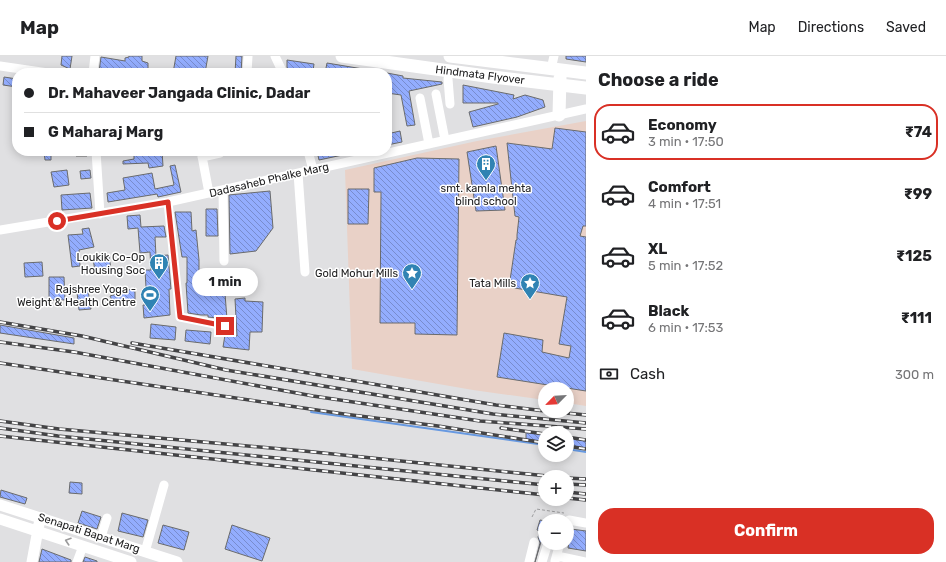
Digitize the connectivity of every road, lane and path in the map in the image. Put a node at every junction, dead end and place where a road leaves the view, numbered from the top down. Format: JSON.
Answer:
{"nodes":[{"id":1,"x":95,"y":56,"type":"edge"},
{"id":2,"x":248,"y":56,"type":"edge"},
{"id":3,"x":274,"y":56,"type":"edge"},
{"id":4,"x":342,"y":56,"type":"edge"},
{"id":5,"x":456,"y":56,"type":"edge"},
{"id":6,"x":554,"y":56,"type":"edge"},
{"id":7,"x":397,"y":60,"type":"edge"},
{"id":8,"x":375,"y":61,"type":"junction"},
{"id":9,"x":0,"y":66,"type":"edge"},
{"id":10,"x":14,"y":68,"type":"edge"},
{"id":11,"x":94,"y":68,"type":"edge"},
{"id":12,"x":247,"y":68,"type":"edge"},
{"id":13,"x":280,"y":68,"type":"edge"},
{"id":14,"x":383,"y":68,"type":"edge"},
{"id":15,"x":392,"y":70,"type":"edge"},
{"id":16,"x":560,"y":70,"type":"junction"},
{"id":17,"x":586,"y":73,"type":"edge"},
{"id":18,"x":448,"y":79,"type":"junction"},
{"id":19,"x":586,"y":80,"type":"edge"},
{"id":20,"x":586,"y":88,"type":"edge"},
{"id":21,"x":563,"y":93,"type":"junction"},
{"id":22,"x":436,"y":94,"type":"dead end"},
{"id":23,"x":586,"y":96,"type":"edge"},
{"id":24,"x":420,"y":98,"type":"dead end"},
{"id":25,"x":450,"y":104,"type":"dead end"},
{"id":26,"x":586,"y":109,"type":"edge"},
{"id":27,"x":562,"y":114,"type":"junction"},
{"id":28,"x":445,"y":140,"type":"junction"},
{"id":29,"x":429,"y":144,"type":"junction"},
{"id":30,"x":392,"y":152,"type":"edge"},
{"id":31,"x":96,"y":156,"type":"edge"},
{"id":32,"x":201,"y":156,"type":"edge"},
{"id":33,"x":309,"y":156,"type":"edge"},
{"id":34,"x":375,"y":156,"type":"edge"},
{"id":35,"x":313,"y":170,"type":"junction"},
{"id":36,"x":298,"y":173,"type":"junction"},
{"id":37,"x":223,"y":190,"type":"junction"},
{"id":38,"x":209,"y":193,"type":"junction"},
{"id":39,"x":168,"y":202,"type":"junction"},
{"id":40,"x":100,"y":214,"type":"junction"},
{"id":41,"x":0,"y":230,"type":"edge"},
{"id":42,"x":224,"y":261,"type":"dead end"},
{"id":43,"x":305,"y":272,"type":"dead end"},
{"id":44,"x":225,"y":326,"type":"dead end"},
{"id":45,"x":164,"y":485,"type":"dead end"},
{"id":46,"x":0,"y":506,"type":"edge"},
{"id":47,"x":556,"y":514,"type":"edge"},
{"id":48,"x":41,"y":517,"type":"junction"},
{"id":49,"x":532,"y":517,"type":"dead end"},
{"id":50,"x":107,"y":518,"type":"dead end"},
{"id":51,"x":0,"y":519,"type":"edge"},
{"id":52,"x":574,"y":519,"type":"edge"},
{"id":53,"x":586,"y":522,"type":"edge"},
{"id":54,"x":37,"y":530,"type":"junction"},
{"id":55,"x":104,"y":538,"type":"junction"},
{"id":56,"x":534,"y":542,"type":"dead end"},
{"id":57,"x":124,"y":544,"type":"junction"},
{"id":58,"x":83,"y":546,"type":"junction"},
{"id":59,"x":546,"y":550,"type":"edge"},
{"id":60,"x":102,"y":552,"type":"junction"},
{"id":61,"x":145,"y":552,"type":"junction"},
{"id":62,"x":556,"y":559,"type":"edge"},
{"id":63,"x":127,"y":561,"type":"edge"},
{"id":64,"x":32,"y":562,"type":"edge"},
{"id":65,"x":77,"y":562,"type":"edge"},
{"id":66,"x":177,"y":562,"type":"edge"},
{"id":67,"x":529,"y":562,"type":"edge"},
{"id":68,"x":542,"y":562,"type":"edge"},
{"id":69,"x":586,"y":562,"type":"edge"}],
"edges":[{"from":1,"to":11,"type":"street"},
{"from":2,"to":12,"type":"street"},
{"from":3,"to":13,"type":"street"},
{"from":4,"to":8,"type":"highway","name":"Hindmata Flyover"},
{"from":5,"to":16,"type":"highway"},
{"from":6,"to":16,"type":"street"},
{"from":7,"to":8,"type":"highway","name":"Hindmata Flyover"},
{"from":7,"to":19,"type":"highway","name":"Hindmata Flyover"},
{"from":7,"to":20,"type":"highway","name":"Hindmata Flyover"},
{"from":8,"to":14,"type":"highway"},
{"from":9,"to":10,"type":"street"},
{"from":15,"to":18,"type":"highway"},
{"from":16,"to":17,"type":"highway"},
{"from":16,"to":21,"type":"highway"},
{"from":18,"to":21,"type":"highway"},
{"from":18,"to":25,"type":"street"},
{"from":21,"to":23,"type":"highway"},
{"from":21,"to":27,"type":"highway"},
{"from":22,"to":28,"type":"street"},
{"from":24,"to":29,"type":"street"},
{"from":26,"to":27,"type":"street","name":"Dadasaheb Phalke Marg"},
{"from":27,"to":28,"type":"street","name":"Dadasaheb Phalke Marg"},
{"from":28,"to":29,"type":"street","name":"Dadasaheb Phalke Marg"},
{"from":29,"to":30,"type":"street","name":"Dadasaheb Phalke Marg"},
{"from":31,"to":40,"type":"street"},
{"from":32,"to":38,"type":"street"},
{"from":33,"to":35,"type":"street"},
{"from":34,"to":35,"type":"street","name":"Dadasaheb Phalke Marg"},
{"from":35,"to":36,"type":"street","name":"Dadasaheb Phalke Marg"},
{"from":36,"to":37,"type":"street","name":"Dadasaheb Phalke Marg"},
{"from":36,"to":43,"type":"street"},
{"from":37,"to":38,"type":"street","name":"Dadasaheb Phalke Marg"},
{"from":37,"to":42,"type":"street"},
{"from":38,"to":39,"type":"street","name":"Dadasaheb Phalke Marg"},
{"from":39,"to":40,"type":"street","name":"Dadasaheb Phalke Marg"},
{"from":39,"to":44,"type":"street"},
{"from":40,"to":41,"type":"street","name":"Dadasaheb Phalke Marg"},
{"from":45,"to":61,"type":"street"},
{"from":46,"to":48,"type":"main road","name":"Senapati Bapat Marg"},
{"from":47,"to":49,"type":"path"},
{"from":48,"to":54,"type":"main road"},
{"from":48,"to":55,"type":"main road","name":"Senapati Bapat Marg"},
{"from":50,"to":55,"type":"street"},
{"from":51,"to":54,"type":"main road","name":"Senapati Bapat Marg"},
{"from":52,"to":53,"type":"street"},
{"from":58,"to":54,"type":"main road","name":"Senapati Bapat Marg","one_way":true},
{"from":54,"to":64,"type":"main road"},
{"from":55,"to":57,"type":"main road","name":"Senapati Bapat Marg"},
{"from":55,"to":60,"type":"main road"},
{"from":56,"to":67,"type":"street"},
{"from":57,"to":61,"type":"main road","name":"Senapati Bapat Marg"},
{"from":57,"to":63,"type":"main road"},
{"from":58,"to":60,"type":"main road","name":"Senapati Bapat Marg"},
{"from":58,"to":65,"type":"street"},
{"from":59,"to":68,"type":"street"},
{"from":60,"to":63,"type":"main road","name":"Senapati Bapat Marg"},
{"from":61,"to":66,"type":"main road","name":"Senapati Bapat Marg"},
{"from":62,"to":69,"type":"street"}]}
